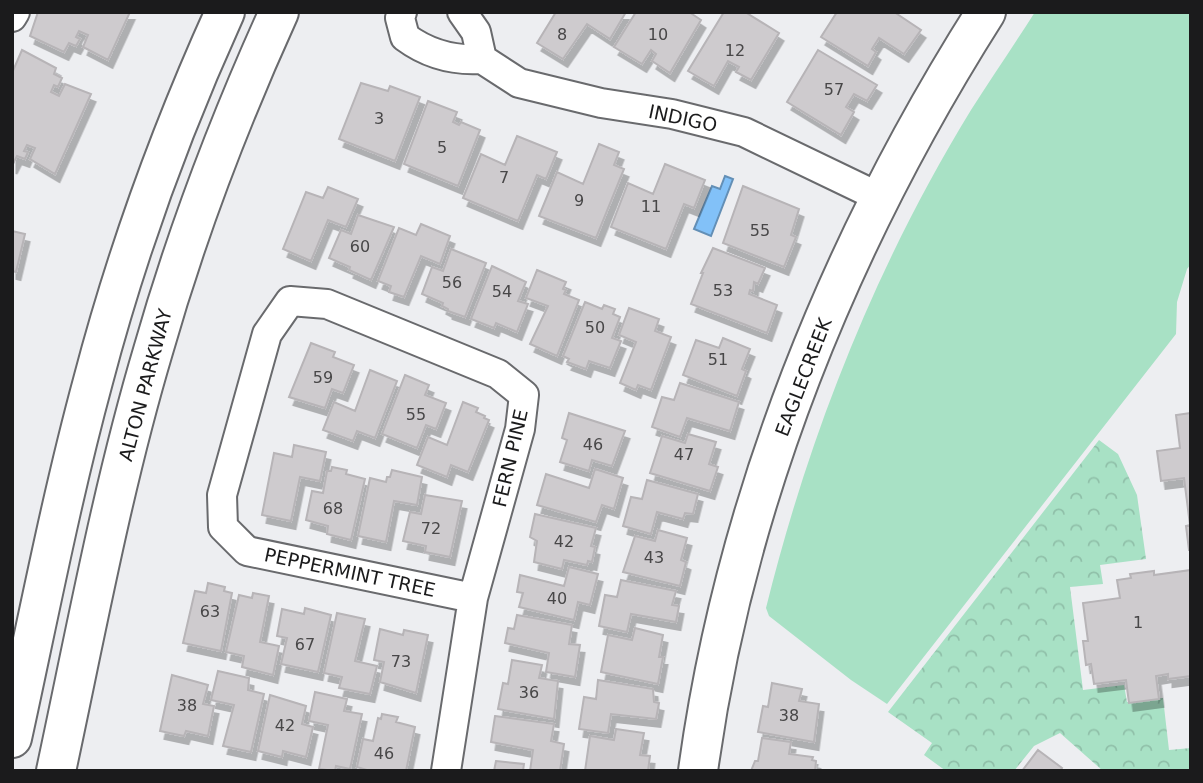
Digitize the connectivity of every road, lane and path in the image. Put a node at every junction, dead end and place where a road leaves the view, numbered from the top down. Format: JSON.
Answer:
{"nodes":[{"id":1,"x":15,"y":12,"type":"edge"},
{"id":2,"x":225,"y":12,"type":"edge"},
{"id":3,"x":279,"y":12,"type":"edge"},
{"id":4,"x":402,"y":12,"type":"edge"},
{"id":5,"x":462,"y":12,"type":"edge"},
{"id":6,"x":986,"y":12,"type":"edge"},
{"id":7,"x":12,"y":17,"type":"edge"},
{"id":8,"x":482,"y":58,"type":"junction"},
{"id":9,"x":879,"y":197,"type":"junction"},
{"id":10,"x":290,"y":301,"type":"joint"},
{"id":11,"x":473,"y":598,"type":"junction"},
{"id":12,"x":12,"y":738,"type":"edge"},
{"id":13,"x":56,"y":771,"type":"edge"},
{"id":14,"x":446,"y":771,"type":"edge"},
{"id":15,"x":698,"y":771,"type":"edge"}],
"edges":[{"from":1,"to":7,"type":"street"},
{"from":2,"to":12,"type":"main road"},
{"from":3,"to":13,"type":"main road","name":"ALTON PARKWAY"},
{"from":4,"to":8,"type":"street"},
{"from":5,"to":8,"type":"street"},
{"from":6,"to":9,"type":"main road","name":"EAGLECREEK"},
{"from":8,"to":9,"type":"street","name":"INDIGO"},
{"from":9,"to":15,"type":"main road","name":"EAGLECREEK"},
{"from":10,"to":11,"type":"street","name":"FERN PINE"},
{"from":10,"to":11,"type":"street","name":"PEPPERMINT TREE"},
{"from":11,"to":14,"type":"street","name":"FERN PINE"}]}
